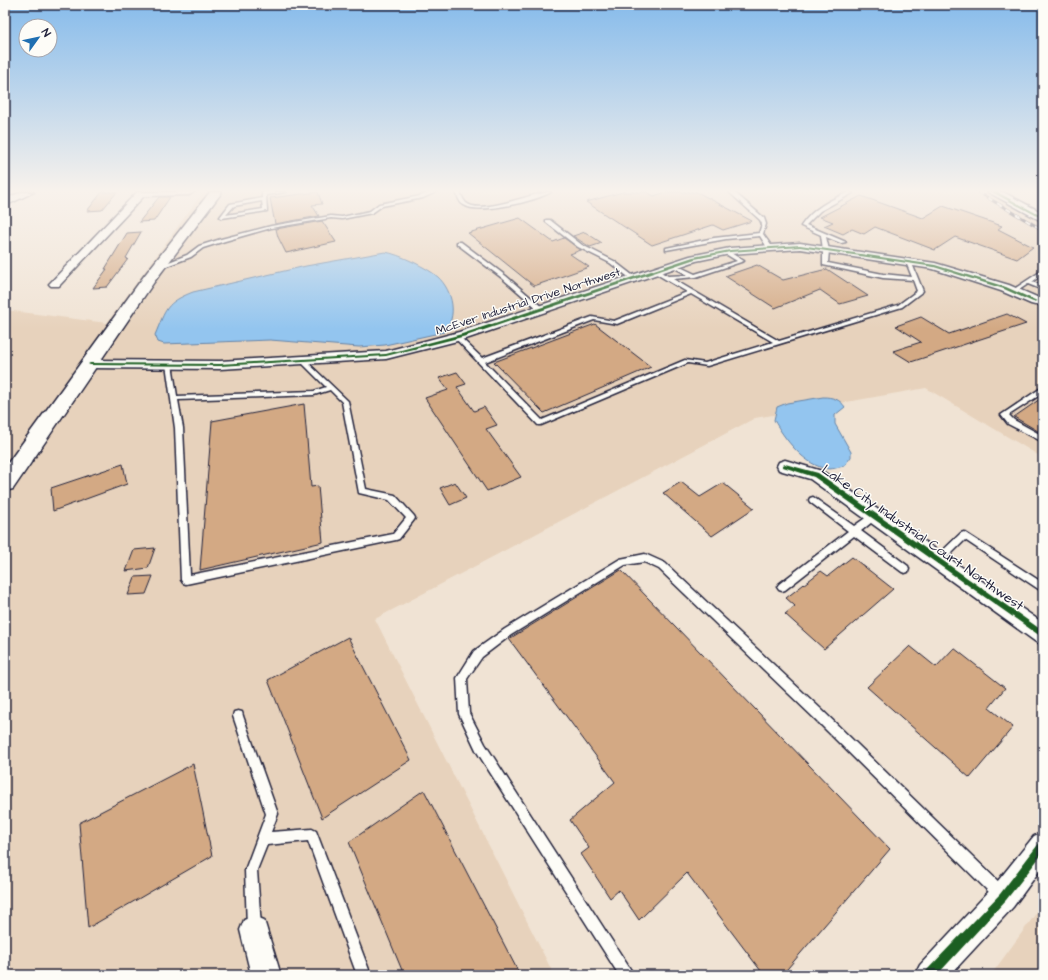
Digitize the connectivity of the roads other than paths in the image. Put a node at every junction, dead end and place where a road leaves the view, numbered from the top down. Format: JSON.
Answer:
{"nodes":[{"id":1,"x":99,"y":238,"type":"edge"},
{"id":2,"x":182,"y":238,"type":"edge"},
{"id":3,"x":231,"y":238,"type":"edge"},
{"id":4,"x":570,"y":238,"type":"edge"},
{"id":5,"x":714,"y":238,"type":"edge"},
{"id":6,"x":763,"y":238,"type":"edge"},
{"id":7,"x":824,"y":238,"type":"edge"},
{"id":8,"x":832,"y":238,"type":"edge"},
{"id":9,"x":843,"y":242,"type":"dead end"},
{"id":10,"x":459,"y":243,"type":"dead end"},
{"id":11,"x":770,"y":248,"type":"junction"},
{"id":12,"x":668,"y":249,"type":"dead end"},
{"id":13,"x":826,"y":250,"type":"junction"},
{"id":14,"x":726,"y":252,"type":"junction"},
{"id":15,"x":909,"y":262,"type":"junction"},
{"id":16,"x":672,"y":265,"type":"junction"},
{"id":17,"x":159,"y":267,"type":"junction"},
{"id":18,"x":655,"y":271,"type":"junction"},
{"id":19,"x":1043,"y":272,"type":"edge"},
{"id":20,"x":694,"y":276,"type":"junction"},
{"id":21,"x":633,"y":278,"type":"junction"},
{"id":22,"x":667,"y":278,"type":"junction"},
{"id":23,"x":916,"y":279,"type":"junction"},
{"id":24,"x":1028,"y":282,"type":"junction"},
{"id":25,"x":55,"y":284,"type":"dead end"},
{"id":26,"x":1043,"y":288,"type":"edge"},
{"id":27,"x":692,"y":292,"type":"junction"},
{"id":28,"x":1014,"y":292,"type":"junction"},
{"id":29,"x":1039,"y":303,"type":"edge"},
{"id":30,"x":540,"y":309,"type":"junction"},
{"id":31,"x":457,"y":337,"type":"junction"},
{"id":32,"x":779,"y":343,"type":"junction"},
{"id":33,"x":302,"y":360,"type":"junction"},
{"id":34,"x":481,"y":361,"type":"junction"},
{"id":35,"x":90,"y":364,"type":"junction"},
{"id":36,"x":169,"y":364,"type":"junction"},
{"id":37,"x":330,"y":388,"type":"junction"},
{"id":38,"x":1043,"y":390,"type":"edge"},
{"id":39,"x":174,"y":398,"type":"junction"},
{"id":40,"x":1043,"y":439,"type":"edge"},
{"id":41,"x":785,"y":466,"type":"dead end"},
{"id":42,"x":5,"y":483,"type":"edge"},
{"id":43,"x":813,"y":500,"type":"dead end"},
{"id":44,"x":874,"y":516,"type":"junction"},
{"id":45,"x":855,"y":532,"type":"junction"},
{"id":46,"x":938,"y":561,"type":"junction"},
{"id":47,"x":905,"y":568,"type":"dead end"},
{"id":48,"x":782,"y":587,"type":"dead end"},
{"id":49,"x":1043,"y":588,"type":"edge"},
{"id":50,"x":1043,"y":635,"type":"edge"},
{"id":51,"x":238,"y":716,"type":"dead end"},
{"id":52,"x":262,"y":839,"type":"junction"},
{"id":53,"x":1043,"y":845,"type":"edge"},
{"id":54,"x":1003,"y":897,"type":"junction"},
{"id":55,"x":254,"y":930,"type":"joint"},
{"id":56,"x":266,"y":975,"type":"edge"},
{"id":57,"x":364,"y":975,"type":"edge"},
{"id":58,"x":627,"y":975,"type":"edge"},
{"id":59,"x":930,"y":975,"type":"edge"}],
"edges":[{"from":1,"to":25,"type":"street"},
{"from":2,"to":17,"type":"street"},
{"from":3,"to":17,"type":"lane"},
{"from":4,"to":21,"type":"lane"},
{"from":5,"to":12,"type":"lane"},
{"from":6,"to":11,"type":"lane"},
{"from":7,"to":13,"type":"lane"},
{"from":8,"to":9,"type":"lane"},
{"from":10,"to":30,"type":"lane"},
{"from":11,"to":13,"type":"street","name":"McEver Industrial Drive Northwest"},
{"from":11,"to":14,"type":"street","name":"McEver Industrial Drive Northwest"},
{"from":13,"to":15,"type":"street","name":"McEver Industrial Drive Northwest"},
{"from":13,"to":23,"type":"lane"},
{"from":14,"to":16,"type":"street","name":"McEver Industrial Drive Northwest"},
{"from":14,"to":20,"type":"lane"},
{"from":15,"to":23,"type":"lane"},
{"from":15,"to":28,"type":"street","name":"McEver Industrial Drive Northwest"},
{"from":16,"to":18,"type":"street","name":"McEver Industrial Drive Northwest"},
{"from":16,"to":20,"type":"lane"},
{"from":17,"to":35,"type":"street"},
{"from":18,"to":21,"type":"street","name":"McEver Industrial Drive Northwest"},
{"from":18,"to":22,"type":"lane"},
{"from":19,"to":24,"type":"lane"},
{"from":20,"to":22,"type":"lane"},
{"from":21,"to":30,"type":"street","name":"McEver Industrial Drive Northwest"},
{"from":22,"to":27,"type":"lane"},
{"from":23,"to":32,"type":"lane"},
{"from":24,"to":26,"type":"lane"},
{"from":24,"to":28,"type":"lane"},
{"from":27,"to":32,"type":"lane"},
{"from":27,"to":34,"type":"lane"},
{"from":28,"to":29,"type":"street","name":"McEver Industrial Drive Northwest"},
{"from":30,"to":31,"type":"street","name":"McEver Industrial Drive Northwest"},
{"from":31,"to":33,"type":"street","name":"McEver Industrial Drive Northwest"},
{"from":31,"to":34,"type":"lane"},
{"from":32,"to":34,"type":"lane"},
{"from":33,"to":36,"type":"street","name":"McEver Industrial Drive Northwest"},
{"from":33,"to":37,"type":"lane"},
{"from":35,"to":36,"type":"street","name":"McEver Industrial Drive Northwest"},
{"from":35,"to":42,"type":"street"},
{"from":36,"to":39,"type":"lane"},
{"from":37,"to":39,"type":"lane"},
{"from":37,"to":39,"type":"lane"},
{"from":38,"to":40,"type":"lane"},
{"from":41,"to":44,"type":"street","name":"Lake City Industrial Court Northwest"},
{"from":43,"to":45,"type":"lane"},
{"from":44,"to":45,"type":"lane"},
{"from":44,"to":46,"type":"street","name":"Lake City Industrial Court Northwest"},
{"from":45,"to":47,"type":"lane"},
{"from":45,"to":48,"type":"lane"},
{"from":46,"to":49,"type":"lane"},
{"from":46,"to":50,"type":"street","name":"Lake City Industrial Court Northwest"},
{"from":51,"to":52,"type":"lane"},
{"from":52,"to":55,"type":"lane"},
{"from":52,"to":57,"type":"lane"},
{"from":53,"to":54,"type":"street"},
{"from":54,"to":58,"type":"lane"},
{"from":54,"to":59,"type":"street"},
{"from":55,"to":56,"type":"street"}]}
